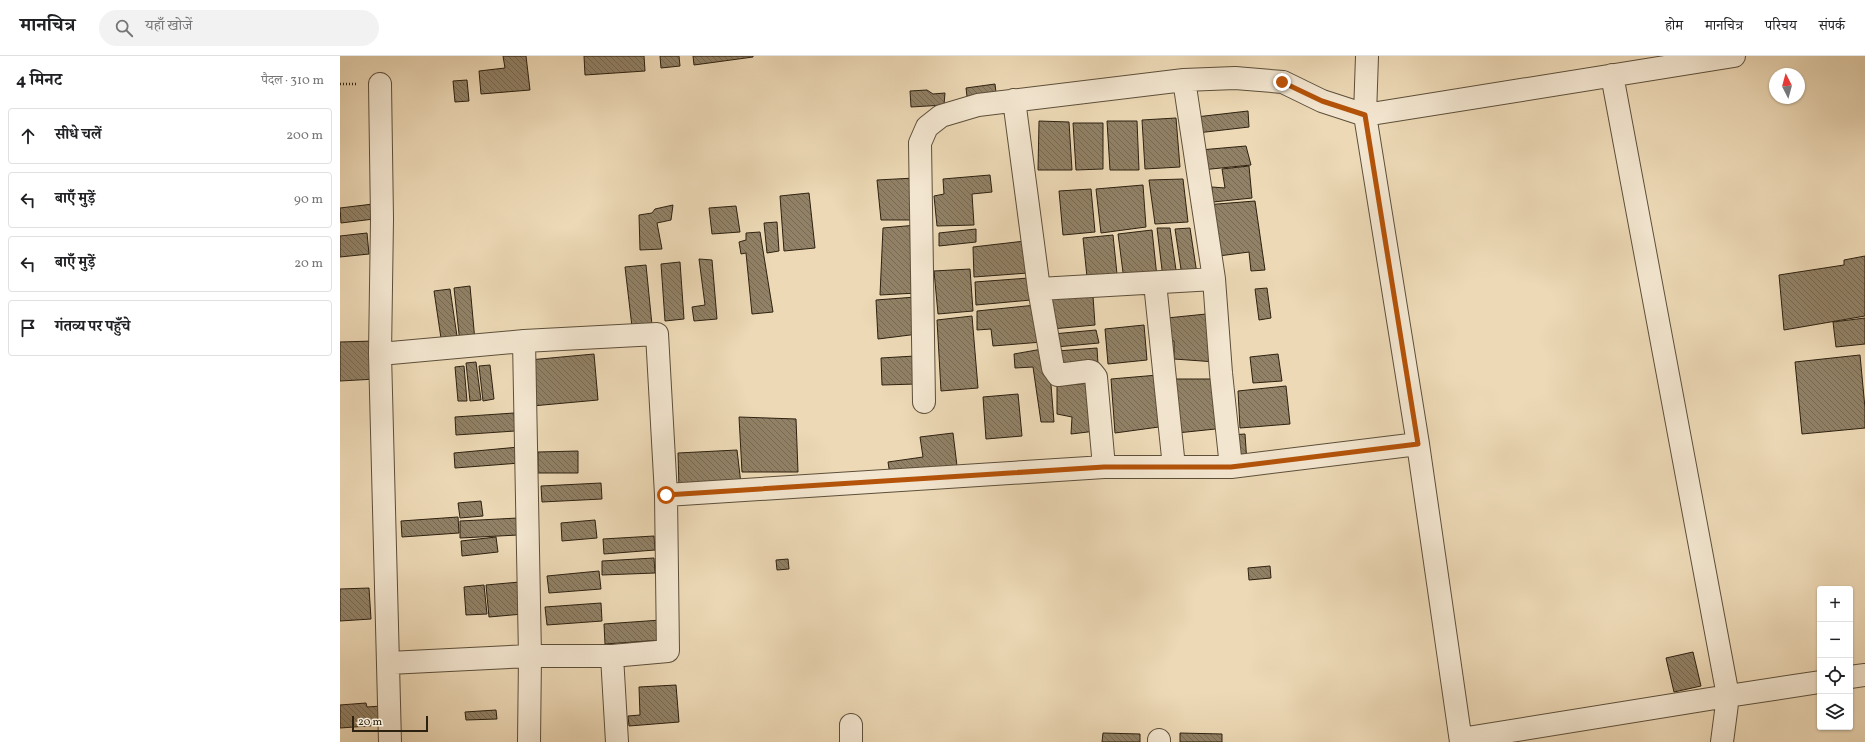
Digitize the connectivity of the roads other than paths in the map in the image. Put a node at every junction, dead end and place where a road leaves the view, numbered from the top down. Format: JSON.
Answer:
{"nodes":[{"id":1,"x":1367,"y":56,"type":"edge"},
{"id":2,"x":1734,"y":56,"type":"edge"},
{"id":3,"x":1612,"y":75,"type":"junction"},
{"id":4,"x":1184,"y":80,"type":"junction"},
{"id":5,"x":380,"y":84,"type":"dead end"},
{"id":6,"x":1014,"y":100,"type":"junction"},
{"id":7,"x":1365,"y":115,"type":"junction"},
{"id":8,"x":1214,"y":279,"type":"junction"},
{"id":9,"x":1155,"y":283,"type":"junction"},
{"id":10,"x":1039,"y":289,"type":"junction"},
{"id":11,"x":524,"y":341,"type":"junction"},
{"id":12,"x":380,"y":354,"type":"junction"},
{"id":13,"x":924,"y":402,"type":"dead end"},
{"id":14,"x":1418,"y":444,"type":"junction"},
{"id":15,"x":1104,"y":467,"type":"junction"},
{"id":16,"x":1174,"y":467,"type":"junction"},
{"id":17,"x":1231,"y":467,"type":"junction"},
{"id":18,"x":666,"y":495,"type":"junction"},
{"id":19,"x":530,"y":656,"type":"junction"},
{"id":20,"x":612,"y":656,"type":"junction"},
{"id":21,"x":389,"y":663,"type":"junction"},
{"id":22,"x":1865,"y":675,"type":"edge"},
{"id":23,"x":1853,"y":677,"type":"edge"},
{"id":24,"x":1817,"y":682,"type":"edge"},
{"id":25,"x":1728,"y":696,"type":"junction"},
{"id":26,"x":1461,"y":740,"type":"edge"},
{"id":27,"x":390,"y":742,"type":"edge"},
{"id":28,"x":530,"y":742,"type":"edge"},
{"id":29,"x":617,"y":742,"type":"edge"},
{"id":30,"x":1722,"y":742,"type":"edge"}],
"edges":[{"from":1,"to":7,"type":"street"},
{"from":2,"to":3,"type":"street"},
{"from":3,"to":7,"type":"street"},
{"from":3,"to":25,"type":"street"},
{"from":4,"to":6,"type":"street"},
{"from":4,"to":7,"type":"street"},
{"from":4,"to":8,"type":"street"},
{"from":5,"to":12,"type":"street"},
{"from":6,"to":10,"type":"street"},
{"from":6,"to":13,"type":"street"},
{"from":7,"to":14,"type":"street"},
{"from":8,"to":9,"type":"street"},
{"from":8,"to":17,"type":"street"},
{"from":9,"to":10,"type":"street"},
{"from":9,"to":16,"type":"street"},
{"from":10,"to":15,"type":"street"},
{"from":11,"to":12,"type":"street"},
{"from":11,"to":18,"type":"street"},
{"from":11,"to":19,"type":"street"},
{"from":12,"to":21,"type":"street"},
{"from":14,"to":17,"type":"street"},
{"from":14,"to":26,"type":"street"},
{"from":15,"to":16,"type":"street"},
{"from":15,"to":18,"type":"street"},
{"from":16,"to":17,"type":"street"},
{"from":18,"to":20,"type":"street"},
{"from":19,"to":20,"type":"street"},
{"from":19,"to":21,"type":"street"},
{"from":19,"to":28,"type":"street"},
{"from":20,"to":29,"type":"street"},
{"from":21,"to":27,"type":"street"},
{"from":22,"to":23,"type":"street"},
{"from":24,"to":25,"type":"street"},
{"from":25,"to":26,"type":"street"},
{"from":25,"to":30,"type":"street"}]}
